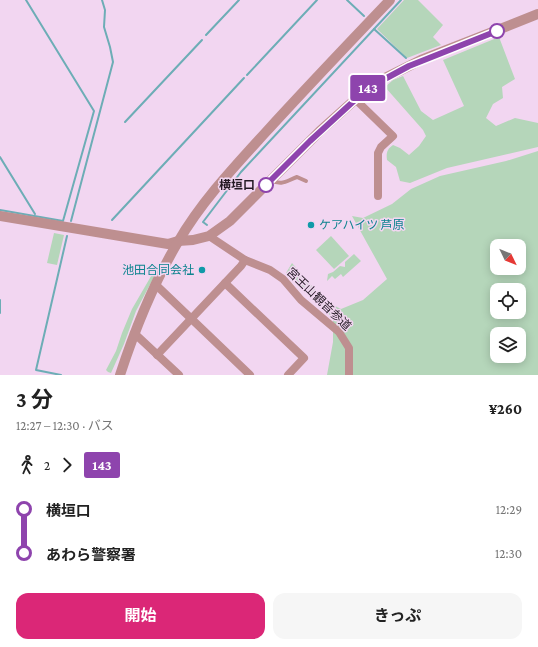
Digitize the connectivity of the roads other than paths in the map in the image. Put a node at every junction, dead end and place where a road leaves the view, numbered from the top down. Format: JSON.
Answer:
{"nodes":[{"id":1,"x":390,"y":0,"type":"edge"},
{"id":2,"x":538,"y":14,"type":"edge"},
{"id":3,"x":355,"y":99,"type":"junction"},
{"id":4,"x":271,"y":180,"type":"junction"},
{"id":5,"x":306,"y":181,"type":"dead end"},
{"id":6,"x":378,"y":196,"type":"dead end"},
{"id":7,"x":0,"y":216,"type":"edge"},
{"id":8,"x":209,"y":236,"type":"junction"},
{"id":9,"x":178,"y":241,"type":"junction"},
{"id":10,"x":245,"y":260,"type":"junction"},
{"id":11,"x":225,"y":283,"type":"junction"},
{"id":12,"x":154,"y":284,"type":"junction"},
{"id":13,"x":192,"y":318,"type":"junction"},
{"id":14,"x":134,"y":333,"type":"junction"},
{"id":15,"x":157,"y":355,"type":"junction"},
{"id":16,"x":120,"y":375,"type":"edge"},
{"id":17,"x":179,"y":375,"type":"edge"},
{"id":18,"x":250,"y":375,"type":"edge"},
{"id":19,"x":288,"y":375,"type":"edge"},
{"id":20,"x":349,"y":375,"type":"edge"}],
"edges":[{"from":1,"to":9,"type":"street"},
{"from":2,"to":3,"type":"street"},
{"from":3,"to":4,"type":"street"},
{"from":3,"to":6,"type":"street"},
{"from":4,"to":5,"type":"lane"},
{"from":4,"to":8,"type":"street"},
{"from":7,"to":9,"type":"street"},
{"from":8,"to":9,"type":"street"},
{"from":8,"to":10,"type":"street","name":"宮王山観音参道"},
{"from":9,"to":12,"type":"street"},
{"from":10,"to":11,"type":"street"},
{"from":10,"to":20,"type":"street","name":"宮王山観音参道"},
{"from":11,"to":13,"type":"street"},
{"from":11,"to":19,"type":"street"},
{"from":12,"to":13,"type":"street"},
{"from":12,"to":14,"type":"street"},
{"from":13,"to":15,"type":"street"},
{"from":13,"to":18,"type":"street"},
{"from":14,"to":15,"type":"street"},
{"from":14,"to":16,"type":"street"},
{"from":15,"to":17,"type":"street"}]}
